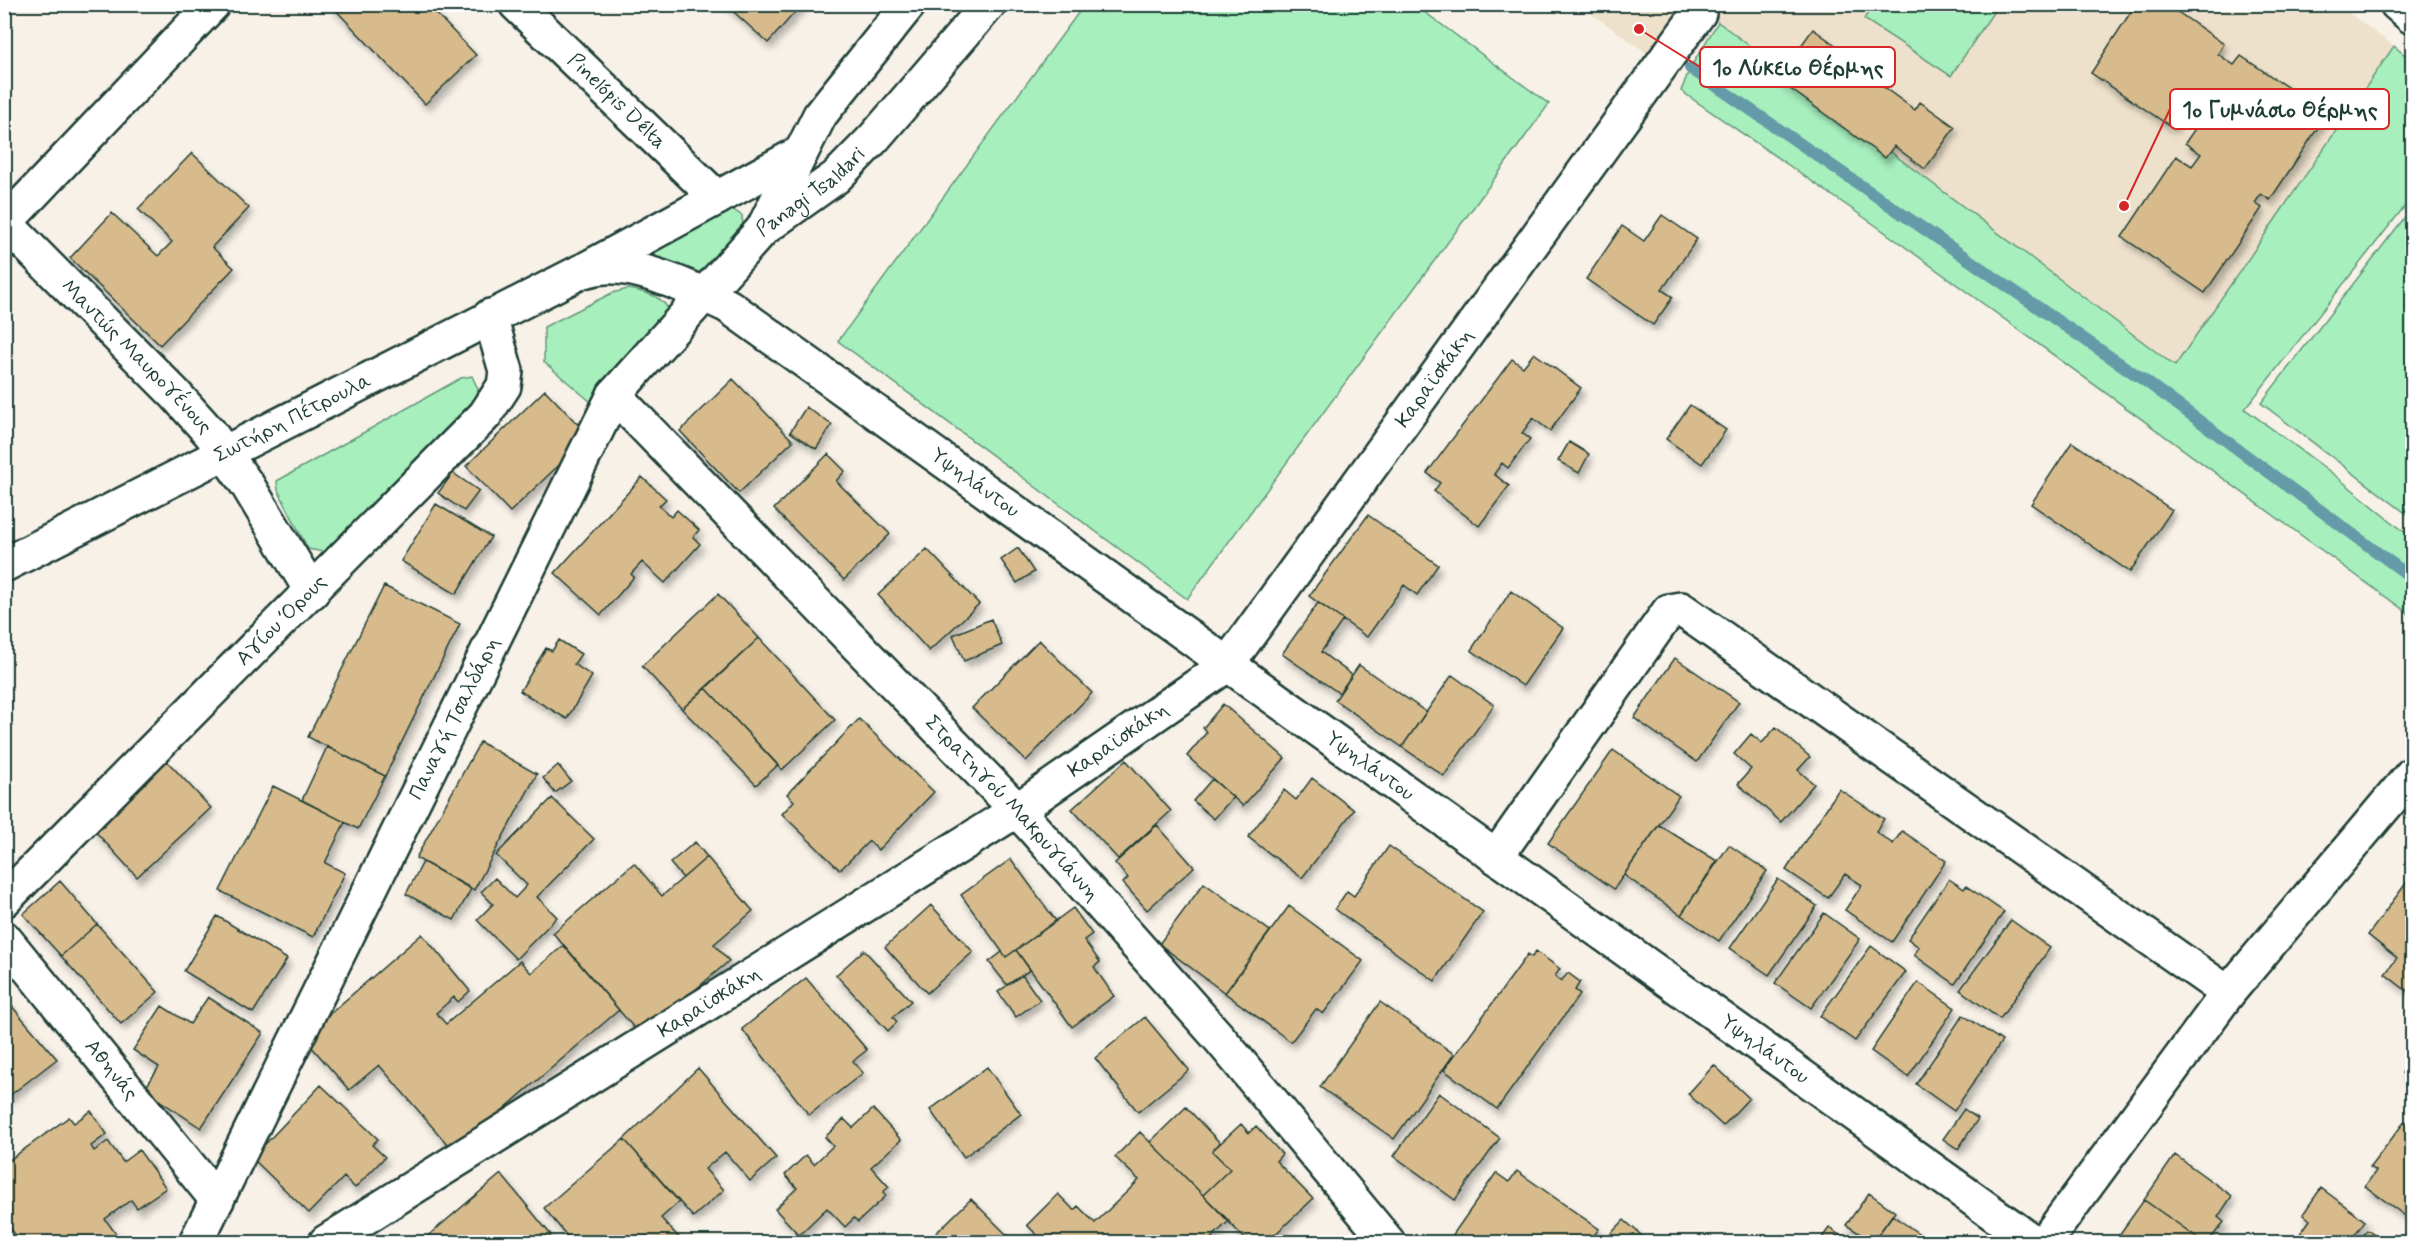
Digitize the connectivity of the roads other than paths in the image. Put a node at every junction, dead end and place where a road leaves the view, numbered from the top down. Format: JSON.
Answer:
{"nodes":[{"id":1,"x":213,"y":4,"type":"edge"},
{"id":2,"x":516,"y":4,"type":"edge"},
{"id":3,"x":909,"y":4,"type":"edge"},
{"id":4,"x":989,"y":4,"type":"edge"},
{"id":5,"x":2397,"y":4,"type":"edge"},
{"id":6,"x":1699,"y":13,"type":"dead end"},
{"id":7,"x":2412,"y":17,"type":"edge"},
{"id":8,"x":800,"y":153,"type":"junction"},
{"id":9,"x":717,"y":198,"type":"junction"},
{"id":10,"x":5,"y":223,"type":"edge"},
{"id":11,"x":763,"y":229,"type":"junction"},
{"id":12,"x":582,"y":271,"type":"junction"},
{"id":13,"x":704,"y":294,"type":"junction"},
{"id":14,"x":490,"y":316,"type":"junction"},
{"id":15,"x":614,"y":395,"type":"junction"},
{"id":16,"x":225,"y":452,"type":"junction"},
{"id":17,"x":4,"y":565,"type":"edge"},
{"id":18,"x":312,"y":592,"type":"junction"},
{"id":19,"x":1227,"y":665,"type":"junction"},
{"id":20,"x":2412,"y":774,"type":"edge"},
{"id":21,"x":1017,"y":810,"type":"junction"},
{"id":22,"x":1496,"y":857,"type":"junction"},
{"id":23,"x":9,"y":887,"type":"edge"},
{"id":24,"x":4,"y":938,"type":"edge"},
{"id":25,"x":2228,"y":993,"type":"junction"},
{"id":26,"x":217,"y":1200,"type":"junction"},
{"id":27,"x":1372,"y":1239,"type":"edge"},
{"id":28,"x":196,"y":1242,"type":"edge"},
{"id":29,"x":326,"y":1242,"type":"edge"},
{"id":30,"x":2033,"y":1242,"type":"edge"},
{"id":31,"x":2045,"y":1242,"type":"edge"}],
"edges":[{"from":1,"to":10,"type":"street"},
{"from":2,"to":9,"type":"street","name":"Pinelópis Délta"},
{"from":3,"to":8,"type":"street","name":"Panagi Tsaldari"},
{"from":4,"to":11,"type":"street","name":"Panagi Tsaldari"},
{"from":5,"to":7,"type":"street"},
{"from":6,"to":19,"type":"street","name":"Καραϊσκάκη"},
{"from":8,"to":9,"type":"street","name":"Σωτήρη Πέτρουλα"},
{"from":8,"to":11,"type":"street","name":"Panagi Tsaldari"},
{"from":9,"to":12,"type":"street","name":"Σωτήρη Πέτρουλα"},
{"from":10,"to":16,"type":"street","name":"Μαντώς Μαυρογένους"},
{"from":11,"to":13,"type":"street","name":"Παναγή Τσαλδάρη"},
{"from":12,"to":13,"type":"street","name":"Σωτήρη Πέτρουλα"},
{"from":12,"to":14,"type":"street","name":"Σωτήρη Πέτρουλα"},
{"from":13,"to":15,"type":"street","name":"Παναγή Τσαλδάρη"},
{"from":13,"to":19,"type":"street","name":"Υψηλάντου"},
{"from":14,"to":16,"type":"street","name":"Σωτήρη Πέτρουλα"},
{"from":14,"to":18,"type":"street","name":"Αγίου Όρους"},
{"from":15,"to":21,"type":"street","name":"Στρατηγού Μακρυγιάννη"},
{"from":15,"to":26,"type":"street","name":"Παναγή Τσαλδάρη"},
{"from":16,"to":17,"type":"street","name":"Σωτήρη Πέτρουλα"},
{"from":16,"to":18,"type":"street","name":"Μαντώς Μαυρογένους"},
{"from":18,"to":23,"type":"street","name":"Αγίου Όρους"},
{"from":19,"to":21,"type":"street","name":"Καραϊσκάκη"},
{"from":19,"to":22,"type":"street","name":"Υψηλάντου"},
{"from":20,"to":25,"type":"street"},
{"from":21,"to":27,"type":"street","name":"Στρατηγού Μακρυγιάννη"},
{"from":21,"to":29,"type":"street","name":"Καραϊσκάκη"},
{"from":22,"to":25,"type":"street"},
{"from":22,"to":30,"type":"street","name":"Υψηλάντου"},
{"from":24,"to":26,"type":"street","name":"Αθηνάς"},
{"from":25,"to":31,"type":"street"},
{"from":26,"to":28,"type":"street","name":"Παναγή Τσαλδάρη"}]}
